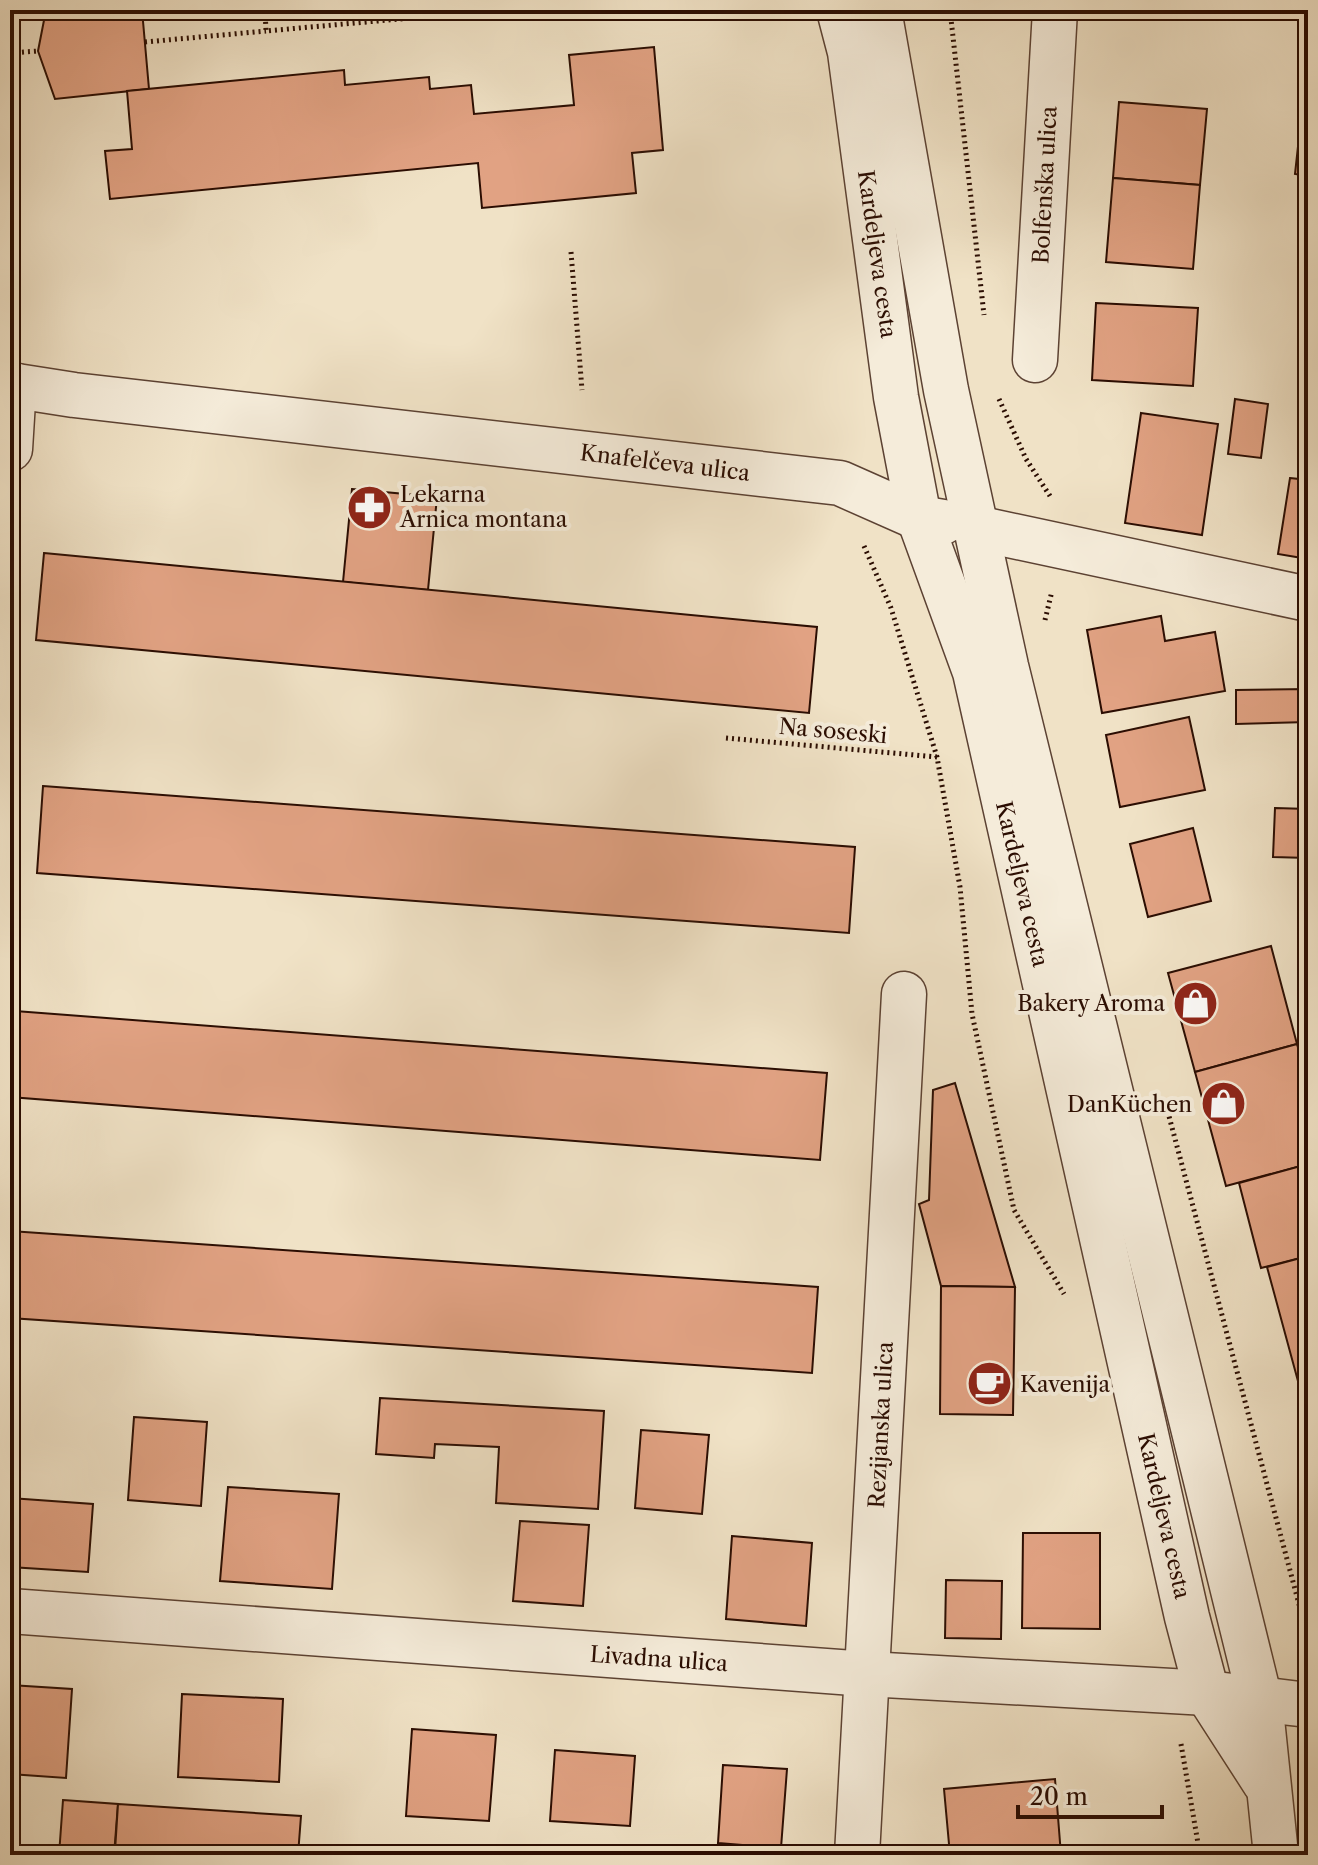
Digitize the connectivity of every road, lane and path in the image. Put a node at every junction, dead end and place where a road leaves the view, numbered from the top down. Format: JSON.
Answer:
{"nodes":[{"id":1,"x":265,"y":10,"type":"edge"},
{"id":2,"x":500,"y":10,"type":"edge"},
{"id":3,"x":839,"y":10,"type":"edge"},
{"id":4,"x":879,"y":10,"type":"edge"},
{"id":5,"x":950,"y":10,"type":"edge"},
{"id":6,"x":1055,"y":10,"type":"edge"},
{"id":7,"x":266,"y":31,"type":"junction"},
{"id":8,"x":145,"y":42,"type":"dead end"},
{"id":9,"x":38,"y":51,"type":"dead end"},
{"id":10,"x":10,"y":53,"type":"edge"},
{"id":11,"x":571,"y":252,"type":"dead end"},
{"id":12,"x":985,"y":319,"type":"dead end"},
{"id":13,"x":1035,"y":360,"type":"dead end"},
{"id":14,"x":12,"y":385,"type":"edge"},
{"id":15,"x":582,"y":390,"type":"dead end"},
{"id":16,"x":997,"y":394,"type":"dead end"},
{"id":17,"x":10,"y":449,"type":"edge"},
{"id":18,"x":840,"y":483,"type":"junction"},
{"id":19,"x":919,"y":518,"type":"junction"},
{"id":20,"x":976,"y":528,"type":"junction"},
{"id":21,"x":1062,"y":545,"type":"junction"},
{"id":22,"x":1308,"y":599,"type":"edge"},
{"id":23,"x":1045,"y":621,"type":"dead end"},
{"id":24,"x":726,"y":738,"type":"dead end"},
{"id":25,"x":937,"y":757,"type":"junction"},
{"id":26,"x":904,"y":994,"type":"dead end"},
{"id":27,"x":1165,"y":1102,"type":"dead end"},
{"id":28,"x":1067,"y":1298,"type":"dead end"},
{"id":29,"x":10,"y":1611,"type":"edge"},
{"id":30,"x":1308,"y":1638,"type":"edge"},
{"id":31,"x":867,"y":1674,"type":"junction"},
{"id":32,"x":1189,"y":1692,"type":"junction"},
{"id":33,"x":1260,"y":1700,"type":"junction"},
{"id":34,"x":1308,"y":1705,"type":"edge"},
{"id":35,"x":1269,"y":1789,"type":"junction"},
{"id":36,"x":857,"y":1855,"type":"edge"},
{"id":37,"x":1200,"y":1855,"type":"edge"},
{"id":38,"x":1276,"y":1855,"type":"edge"}],
"edges":[{"from":1,"to":7,"type":"path"},
{"from":2,"to":7,"type":"path"},
{"from":3,"to":19,"type":"street","name":"Kardeljeva cesta"},
{"from":4,"to":20,"type":"street","name":"Kardeljeva cesta"},
{"from":5,"to":12,"type":"path"},
{"from":6,"to":13,"type":"street","name":"Bolfenška ulica"},
{"from":7,"to":8,"type":"path"},
{"from":9,"to":10,"type":"path"},
{"from":11,"to":15,"type":"path"},
{"from":14,"to":17,"type":"street"},
{"from":14,"to":18,"type":"street","name":"Knafelčeva ulica"},
{"from":16,"to":21,"type":"path"},
{"from":18,"to":19,"type":"street","name":"Knafelčeva ulica"},
{"from":18,"to":25,"type":"path"},
{"from":19,"to":20,"type":"street","name":"Knafelčeva ulica"},
{"from":19,"to":32,"type":"street","name":"Kardeljeva cesta"},
{"from":20,"to":21,"type":"street","name":"Knafelčeva ulica"},
{"from":20,"to":33,"type":"street","name":"Kardeljeva cesta"},
{"from":21,"to":22,"type":"street","name":"Knafelčeva ulica"},
{"from":21,"to":23,"type":"path"},
{"from":24,"to":25,"type":"path","name":"Na soseski"},
{"from":25,"to":28,"type":"path"},
{"from":26,"to":31,"type":"street","name":"Rezijanska ulica"},
{"from":27,"to":30,"type":"path"},
{"from":29,"to":31,"type":"street","name":"Livadna ulica"},
{"from":31,"to":32,"type":"street","name":"Livadna ulica"},
{"from":31,"to":36,"type":"street","name":"Rezijanska ulica"},
{"from":32,"to":33,"type":"street","name":"Livadna ulica"},
{"from":32,"to":35,"type":"street","name":"Kardeljeva cesta"},
{"from":32,"to":37,"type":"path"},
{"from":33,"to":34,"type":"street","name":"Livadna ulica"},
{"from":33,"to":35,"type":"street","name":"Kardeljeva cesta"},
{"from":35,"to":38,"type":"street","name":"Kardeljeva cesta"}]}
